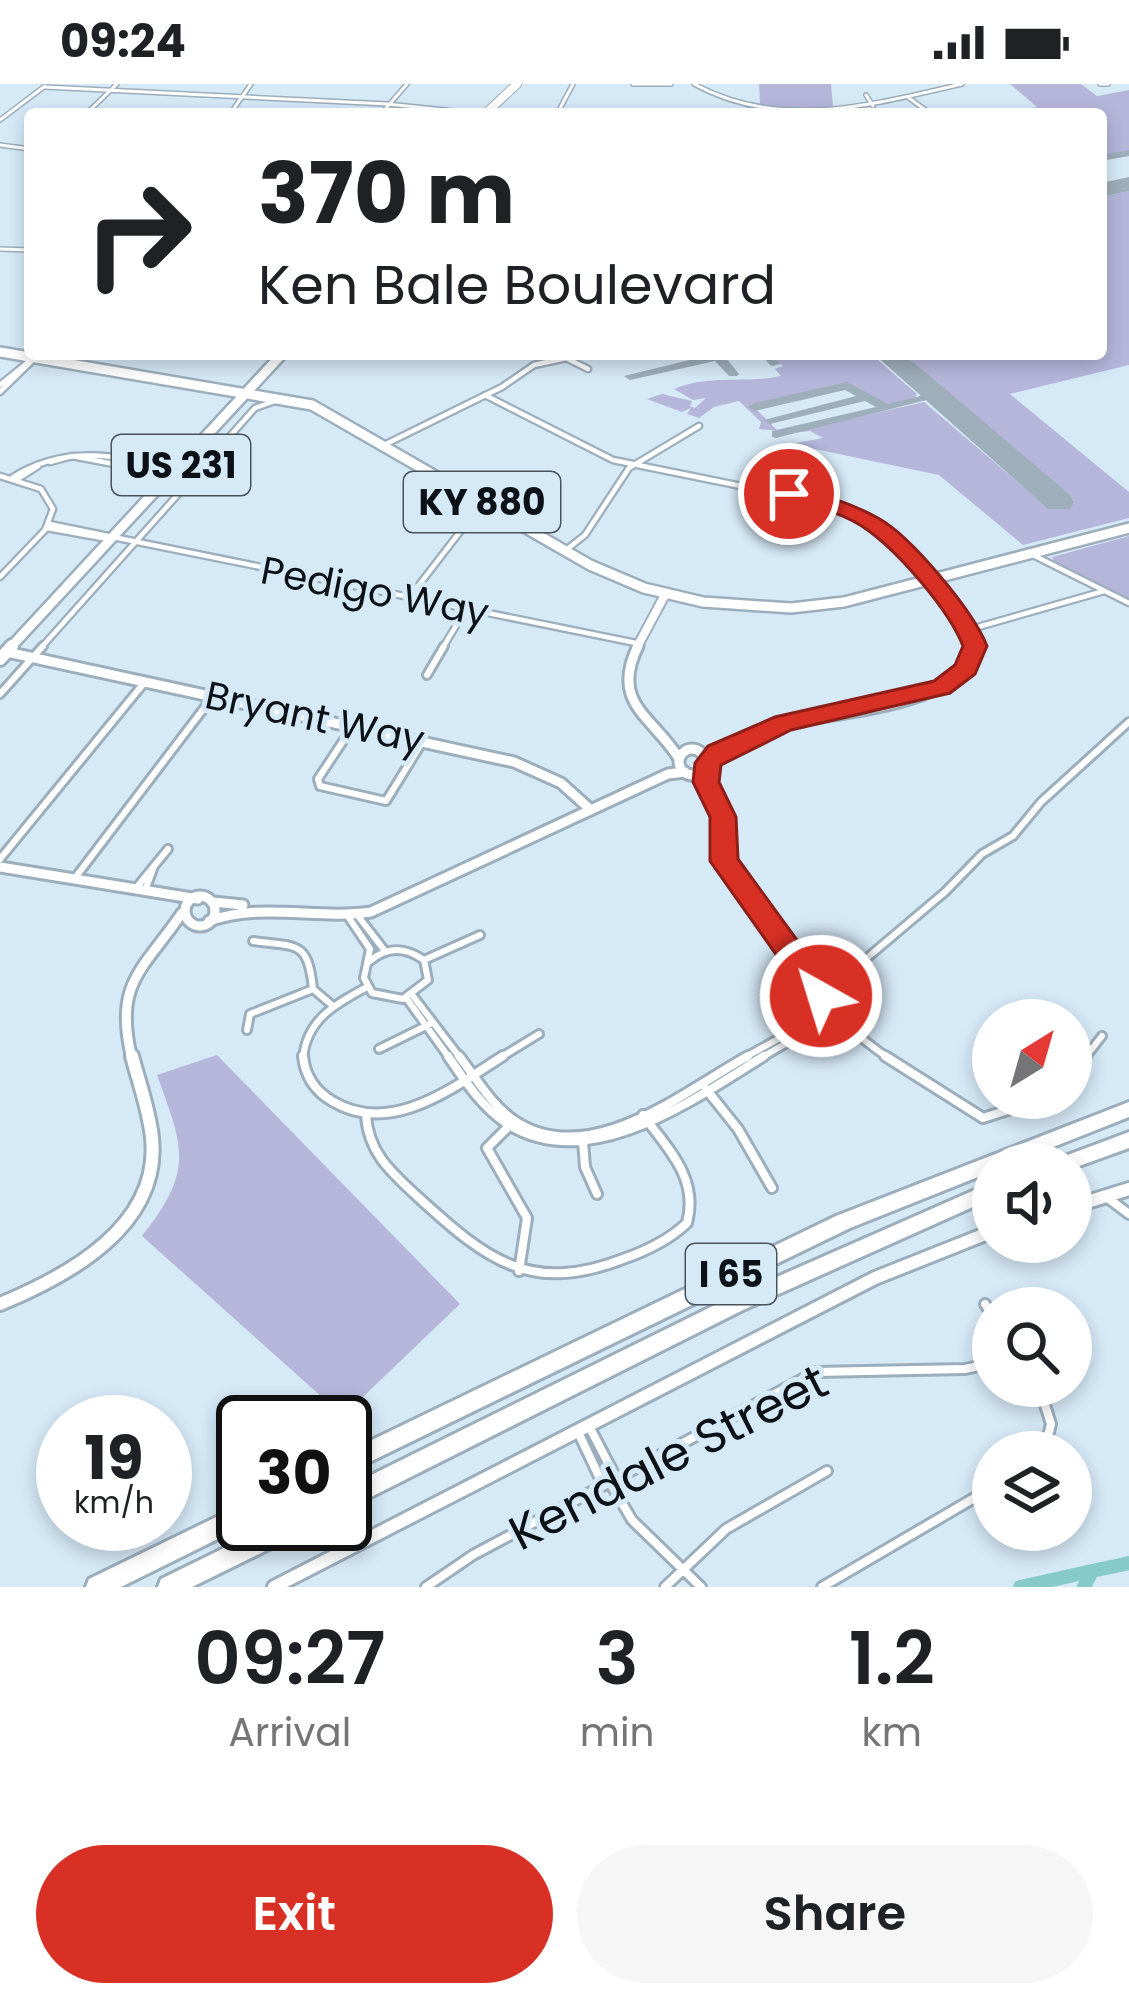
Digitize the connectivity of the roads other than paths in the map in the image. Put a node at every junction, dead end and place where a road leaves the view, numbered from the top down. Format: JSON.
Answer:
{"nodes":[{"id":1,"x":117,"y":84,"type":"edge"},
{"id":2,"x":251,"y":84,"type":"edge"},
{"id":3,"x":407,"y":84,"type":"edge"},
{"id":4,"x":517,"y":84,"type":"edge"},
{"id":5,"x":633,"y":84,"type":"edge"},
{"id":6,"x":670,"y":84,"type":"edge"},
{"id":7,"x":698,"y":84,"type":"edge"},
{"id":8,"x":937,"y":84,"type":"edge"},
{"id":9,"x":962,"y":84,"type":"edge"},
{"id":10,"x":1100,"y":84,"type":"edge"},
{"id":11,"x":1108,"y":84,"type":"edge"},
{"id":12,"x":46,"y":85,"type":"edge"},
{"id":13,"x":946,"y":88,"type":"junction"},
{"id":14,"x":112,"y":91,"type":"junction"},
{"id":15,"x":866,"y":95,"type":"dead end"},
{"id":16,"x":242,"y":97,"type":"junction"},
{"id":17,"x":907,"y":99,"type":"junction"},
{"id":18,"x":391,"y":104,"type":"junction"},
{"id":19,"x":873,"y":106,"type":"junction"},
{"id":20,"x":93,"y":108,"type":"edge"},
{"id":21,"x":234,"y":108,"type":"edge"},
{"id":22,"x":387,"y":108,"type":"edge"},
{"id":23,"x":427,"y":108,"type":"edge"},
{"id":24,"x":492,"y":108,"type":"edge"},
{"id":25,"x":789,"y":108,"type":"edge"},
{"id":26,"x":839,"y":108,"type":"edge"},
{"id":27,"x":921,"y":108,"type":"edge"},
{"id":28,"x":0,"y":120,"type":"edge"},
{"id":29,"x":33,"y":360,"type":"edge"},
{"id":30,"x":61,"y":360,"type":"edge"},
{"id":31,"x":277,"y":360,"type":"edge"},
{"id":32,"x":556,"y":360,"type":"edge"},
{"id":33,"x":572,"y":360,"type":"edge"},
{"id":34,"x":588,"y":369,"type":"dead end"},
{"id":35,"x":0,"y":389,"type":"edge"},
{"id":36,"x":249,"y":391,"type":"junction"},
{"id":37,"x":484,"y":395,"type":"junction"},
{"id":38,"x":283,"y":396,"type":"junction"},
{"id":39,"x":699,"y":426,"type":"dead end"},
{"id":40,"x":384,"y":446,"type":"junction"},
{"id":41,"x":632,"y":466,"type":"junction"},
{"id":42,"x":173,"y":473,"type":"junction"},
{"id":43,"x":0,"y":476,"type":"edge"},
{"id":44,"x":13,"y":479,"type":"junction"},
{"id":45,"x":483,"y":502,"type":"junction"},
{"id":46,"x":48,"y":526,"type":"junction"},
{"id":47,"x":1129,"y":528,"type":"edge"},
{"id":48,"x":114,"y":539,"type":"junction"},
{"id":49,"x":134,"y":543,"type":"junction"},
{"id":50,"x":566,"y":550,"type":"junction"},
{"id":51,"x":1035,"y":556,"type":"junction"},
{"id":52,"x":0,"y":578,"type":"edge"},
{"id":53,"x":931,"y":581,"type":"junction"},
{"id":54,"x":1104,"y":591,"type":"junction"},
{"id":55,"x":666,"y":593,"type":"junction"},
{"id":56,"x":409,"y":598,"type":"junction"},
{"id":57,"x":686,"y":598,"type":"junction"},
{"id":58,"x":1129,"y":603,"type":"edge"},
{"id":59,"x":662,"y":608,"type":"junction"},
{"id":60,"x":466,"y":609,"type":"junction"},
{"id":61,"x":971,"y":629,"type":"junction"},
{"id":62,"x":636,"y":643,"type":"junction"},
{"id":63,"x":13,"y":650,"type":"edge"},
{"id":64,"x":0,"y":670,"type":"edge"},
{"id":65,"x":427,"y":674,"type":"dead end"},
{"id":66,"x":146,"y":680,"type":"junction"},
{"id":67,"x":0,"y":694,"type":"edge"},
{"id":68,"x":214,"y":695,"type":"junction"},
{"id":69,"x":1129,"y":722,"type":"edge"},
{"id":70,"x":353,"y":726,"type":"junction"},
{"id":71,"x":662,"y":735,"type":"junction"},
{"id":72,"x":423,"y":741,"type":"junction"},
{"id":73,"x":693,"y":752,"type":"junction"},
{"id":74,"x":718,"y":752,"type":"junction"},
{"id":75,"x":677,"y":758,"type":"junction"},
{"id":76,"x":707,"y":765,"type":"junction"},
{"id":77,"x":688,"y":773,"type":"junction"},
{"id":78,"x":668,"y":774,"type":"junction"},
{"id":79,"x":706,"y":782,"type":"junction"},
{"id":80,"x":591,"y":810,"type":"junction"},
{"id":81,"x":168,"y":849,"type":"dead end"},
{"id":82,"x":0,"y":863,"type":"edge"},
{"id":83,"x":75,"y":878,"type":"junction"},
{"id":84,"x":142,"y":888,"type":"junction"},
{"id":85,"x":164,"y":891,"type":"junction"},
{"id":86,"x":198,"y":899,"type":"junction"},
{"id":87,"x":213,"y":902,"type":"junction"},
{"id":88,"x":182,"y":912,"type":"junction"},
{"id":89,"x":349,"y":915,"type":"junction"},
{"id":90,"x":205,"y":922,"type":"junction"},
{"id":91,"x":480,"y":935,"type":"dead end"},
{"id":92,"x":253,"y":941,"type":"dead end"},
{"id":93,"x":385,"y":951,"type":"junction"},
{"id":94,"x":424,"y":960,"type":"junction"},
{"id":95,"x":370,"y":961,"type":"junction"},
{"id":96,"x":141,"y":962,"type":"junction"},
{"id":97,"x":367,"y":987,"type":"junction"},
{"id":98,"x":313,"y":989,"type":"junction"},
{"id":99,"x":821,"y":996,"type":"junction"},
{"id":100,"x":410,"y":998,"type":"junction"},
{"id":101,"x":333,"y":1006,"type":"junction"},
{"id":102,"x":834,"y":1011,"type":"junction"},
{"id":103,"x":430,"y":1024,"type":"junction"},
{"id":104,"x":247,"y":1030,"type":"dead end"},
{"id":105,"x":539,"y":1034,"type":"dead end"},
{"id":106,"x":1102,"y":1036,"type":"dead end"},
{"id":107,"x":379,"y":1048,"type":"dead end"},
{"id":108,"x":1092,"y":1049,"type":"edge"},
{"id":109,"x":469,"y":1075,"type":"junction"},
{"id":110,"x":703,"y":1084,"type":"junction"},
{"id":111,"x":1129,"y":1109,"type":"edge"},
{"id":112,"x":972,"y":1111,"type":"edge"},
{"id":113,"x":367,"y":1115,"type":"junction"},
{"id":114,"x":645,"y":1118,"type":"junction"},
{"id":115,"x":512,"y":1123,"type":"junction"},
{"id":116,"x":1129,"y":1139,"type":"edge"},
{"id":117,"x":582,"y":1140,"type":"junction"},
{"id":118,"x":1092,"y":1153,"type":"edge"},
{"id":119,"x":772,"y":1188,"type":"dead end"},
{"id":120,"x":1129,"y":1189,"type":"edge"},
{"id":121,"x":597,"y":1194,"type":"dead end"},
{"id":122,"x":1106,"y":1196,"type":"junction"},
{"id":123,"x":972,"y":1199,"type":"edge"},
{"id":124,"x":1092,"y":1200,"type":"edge"},
{"id":125,"x":1129,"y":1214,"type":"edge"},
{"id":126,"x":972,"y":1239,"type":"edge"},
{"id":127,"x":519,"y":1270,"type":"junction"},
{"id":128,"x":0,"y":1304,"type":"edge"},
{"id":129,"x":972,"y":1368,"type":"edge"},
{"id":130,"x":583,"y":1428,"type":"junction"},
{"id":131,"x":372,"y":1452,"type":"edge"},
{"id":132,"x":827,"y":1471,"type":"dead end"},
{"id":133,"x":610,"y":1481,"type":"junction"},
{"id":134,"x":372,"y":1486,"type":"edge"},
{"id":135,"x":972,"y":1499,"type":"edge"},
{"id":136,"x":216,"y":1528,"type":"edge"},
{"id":137,"x":242,"y":1551,"type":"edge"},
{"id":138,"x":682,"y":1568,"type":"junction"},
{"id":139,"x":98,"y":1587,"type":"edge"},
{"id":140,"x":169,"y":1587,"type":"edge"},
{"id":141,"x":274,"y":1587,"type":"edge"},
{"id":142,"x":426,"y":1587,"type":"edge"},
{"id":143,"x":665,"y":1587,"type":"edge"},
{"id":144,"x":701,"y":1587,"type":"edge"},
{"id":145,"x":822,"y":1587,"type":"edge"}],
"edges":[{"from":1,"to":14,"type":"street"},
{"from":2,"to":16,"type":"street"},
{"from":3,"to":18,"type":"street"},
{"from":4,"to":24,"type":"main road"},
{"from":5,"to":6,"type":"street"},
{"from":7,"to":25,"type":"street"},
{"from":8,"to":13,"type":"street"},
{"from":9,"to":13,"type":"street"},
{"from":10,"to":11,"type":"street"},
{"from":12,"to":14,"type":"street"},
{"from":12,"to":28,"type":"street"},
{"from":13,"to":17,"type":"street"},
{"from":14,"to":16,"type":"street"},
{"from":14,"to":20,"type":"street"},
{"from":15,"to":19,"type":"street"},
{"from":16,"to":18,"type":"street"},
{"from":16,"to":21,"type":"street"},
{"from":17,"to":19,"type":"street"},
{"from":17,"to":27,"type":"street"},
{"from":18,"to":22,"type":"street"},
{"from":18,"to":23,"type":"street"},
{"from":19,"to":26,"type":"street"},
{"from":29,"to":35,"type":"street"},
{"from":30,"to":36,"type":"main road","number":"US 231"},
{"from":31,"to":36,"type":"main road"},
{"from":32,"to":37,"type":"street"},
{"from":33,"to":34,"type":"street"},
{"from":36,"to":38,"type":"main road","number":"KY 880"},
{"from":36,"to":42,"type":"main road","number":"US 231"},
{"from":37,"to":40,"type":"street"},
{"from":37,"to":41,"type":"street"},
{"from":38,"to":40,"type":"main road","number":"KY 880"},
{"from":38,"to":49,"type":"street"},
{"from":39,"to":41,"type":"street"},
{"from":40,"to":45,"type":"main road","number":"KY 880"},
{"from":41,"to":50,"type":"street"},
{"from":41,"to":53,"type":"street"},
{"from":42,"to":44,"type":"street"},
{"from":42,"to":48,"type":"main road","number":"US 231"},
{"from":43,"to":44,"type":"street"},
{"from":44,"to":46,"type":"street"},
{"from":45,"to":50,"type":"main road","number":"KY 880"},
{"from":45,"to":56,"type":"street"},
{"from":46,"to":48,"type":"street","name":"Pedigo Way"},
{"from":46,"to":52,"type":"street"},
{"from":47,"to":51,"type":"main road","number":"KY 880"},
{"from":48,"to":49,"type":"street","name":"Pedigo Way"},
{"from":48,"to":63,"type":"main road","number":"US 231"},
{"from":49,"to":56,"type":"street","name":"Pedigo Way"},
{"from":49,"to":63,"type":"street"},
{"from":50,"to":55,"type":"main road","number":"KY 880"},
{"from":51,"to":53,"type":"main road","number":"KY 880"},
{"from":51,"to":54,"type":"street"},
{"from":53,"to":57,"type":"main road","number":"KY 880"},
{"from":53,"to":61,"type":"main road"},
{"from":54,"to":58,"type":"street"},
{"from":54,"to":61,"type":"street"},
{"from":55,"to":57,"type":"main road","number":"KY 880"},
{"from":55,"to":59,"type":"main road"},
{"from":56,"to":60,"type":"street","name":"Pedigo Way"},
{"from":57,"to":59,"type":"main road"},
{"from":59,"to":62,"type":"main road"},
{"from":60,"to":62,"type":"street","name":"Pedigo Way"},
{"from":60,"to":65,"type":"street"},
{"from":61,"to":74,"type":"main road"},
{"from":62,"to":71,"type":"main road"},
{"from":63,"to":64,"type":"main road","number":"US 231"},
{"from":63,"to":66,"type":"main road","name":"Bryant Way"},
{"from":63,"to":67,"type":"street"},
{"from":66,"to":68,"type":"main road","name":"Bryant Way"},
{"from":66,"to":82,"type":"street"},
{"from":68,"to":70,"type":"main road","name":"Bryant Way"},
{"from":68,"to":83,"type":"street"},
{"from":69,"to":99,"type":"street"},
{"from":70,"to":72,"type":"main road","name":"Bryant Way"},
{"from":70,"to":72,"type":"street"},
{"from":71,"to":73,"type":"main road"},
{"from":71,"to":75,"type":"main road"},
{"from":72,"to":80,"type":"main road","name":"Bryant Way"},
{"from":73,"to":74,"type":"main road"},
{"from":73,"to":75,"type":"main road"},
{"from":73,"to":76,"type":"main road"},
{"from":74,"to":76,"type":"main road"},
{"from":75,"to":77,"type":"main road"},
{"from":75,"to":78,"type":"main road"},
{"from":76,"to":77,"type":"main road"},
{"from":76,"to":79,"type":"street"},
{"from":77,"to":78,"type":"main road"},
{"from":77,"to":79,"type":"street"},
{"from":78,"to":80,"type":"main road"},
{"from":79,"to":99,"type":"street"},
{"from":80,"to":89,"type":"main road"},
{"from":81,"to":84,"type":"street"},
{"from":82,"to":83,"type":"main road"},
{"from":83,"to":84,"type":"main road"},
{"from":84,"to":85,"type":"main road"},
{"from":85,"to":86,"type":"main road"},
{"from":85,"to":88,"type":"main road"},
{"from":86,"to":87,"type":"main road"},
{"from":86,"to":88,"type":"main road"},
{"from":87,"to":89,"type":"main road"},
{"from":87,"to":90,"type":"main road"},
{"from":88,"to":90,"type":"main road"},
{"from":88,"to":96,"type":"main road"},
{"from":89,"to":90,"type":"main road"},
{"from":89,"to":93,"type":"street"},
{"from":89,"to":95,"type":"street"},
{"from":90,"to":96,"type":"main road"},
{"from":91,"to":94,"type":"street"},
{"from":92,"to":98,"type":"street"},
{"from":93,"to":94,"type":"street"},
{"from":93,"to":95,"type":"street"},
{"from":94,"to":100,"type":"street"},
{"from":95,"to":97,"type":"street"},
{"from":96,"to":128,"type":"main road"},
{"from":97,"to":100,"type":"street"},
{"from":97,"to":101,"type":"street"},
{"from":98,"to":101,"type":"street"},
{"from":98,"to":104,"type":"street"},
{"from":99,"to":102,"type":"street"},
{"from":100,"to":103,"type":"street"},
{"from":101,"to":113,"type":"street"},
{"from":102,"to":110,"type":"street"},
{"from":102,"to":112,"type":"street"},
{"from":103,"to":107,"type":"street"},
{"from":103,"to":109,"type":"street"},
{"from":105,"to":109,"type":"street"},
{"from":106,"to":108,"type":"street"},
{"from":109,"to":113,"type":"street"},
{"from":109,"to":115,"type":"street"},
{"from":110,"to":114,"type":"street"},
{"from":110,"to":119,"type":"street"},
{"from":111,"to":131,"type":"highway","number":"I 65"},
{"from":113,"to":127,"type":"street"},
{"from":114,"to":117,"type":"street"},
{"from":114,"to":127,"type":"street"},
{"from":115,"to":117,"type":"street"},
{"from":115,"to":127,"type":"street"},
{"from":116,"to":118,"type":"highway"},
{"from":117,"to":121,"type":"street"},
{"from":120,"to":122,"type":"main road"},
{"from":122,"to":124,"type":"main road"},
{"from":122,"to":125,"type":"street"},
{"from":123,"to":134,"type":"highway","number":"I 65"},
{"from":126,"to":130,"type":"main road"},
{"from":129,"to":133,"type":"street","name":"Kendale Street"},
{"from":130,"to":133,"type":"street"},
{"from":130,"to":141,"type":"main road"},
{"from":132,"to":138,"type":"street"},
{"from":133,"to":138,"type":"street"},
{"from":133,"to":142,"type":"street","name":"Kendale Street"},
{"from":135,"to":145,"type":"street"},
{"from":136,"to":139,"type":"highway"},
{"from":137,"to":140,"type":"highway"},
{"from":138,"to":143,"type":"street"},
{"from":138,"to":144,"type":"street"}]}
